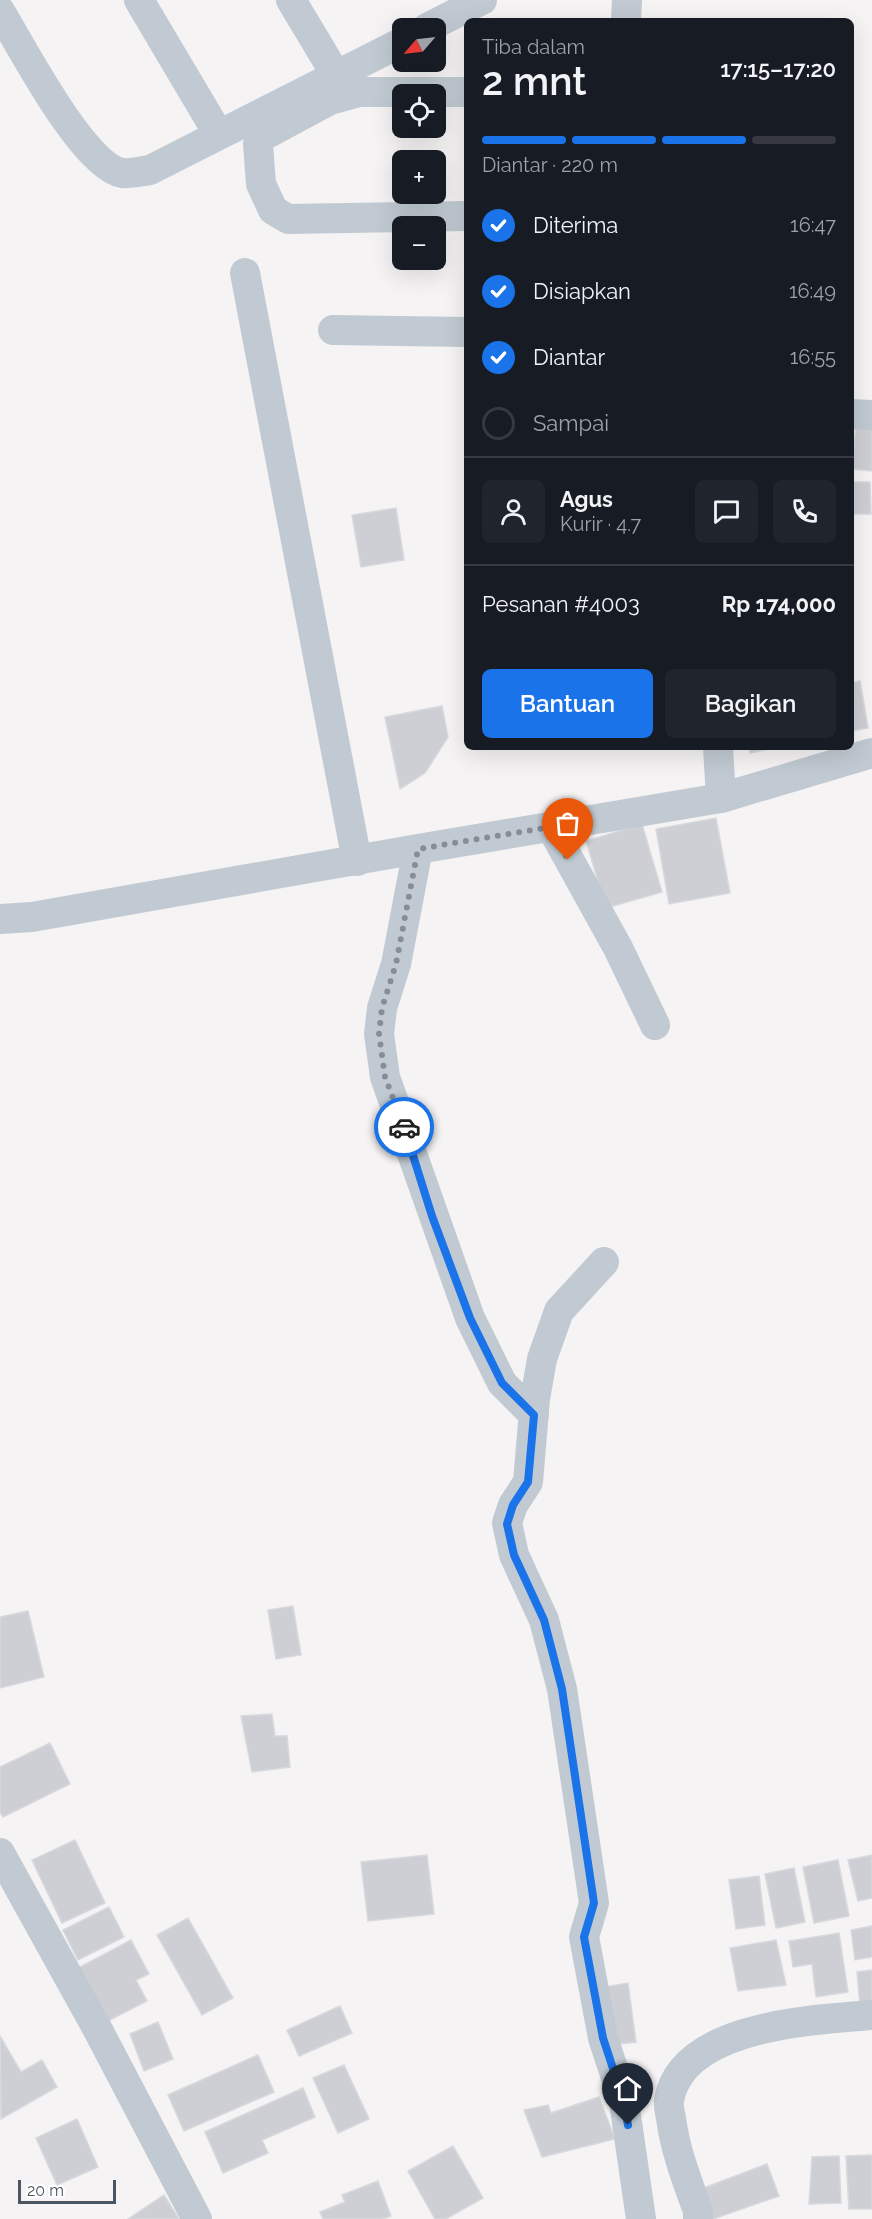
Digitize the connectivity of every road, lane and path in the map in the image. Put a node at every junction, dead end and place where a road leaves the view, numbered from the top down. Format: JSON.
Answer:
{"nodes":[{"id":1,"x":139,"y":0,"type":"edge"},
{"id":2,"x":291,"y":0,"type":"edge"},
{"id":3,"x":482,"y":0,"type":"edge"},
{"id":4,"x":627,"y":0,"type":"edge"},
{"id":5,"x":0,"y":12,"type":"edge"},
{"id":6,"x":440,"y":15,"type":"edge"},
{"id":7,"x":626,"y":18,"type":"edge"},
{"id":8,"x":392,"y":47,"type":"edge"},
{"id":9,"x":336,"y":75,"type":"junction"},
{"id":10,"x":464,"y":92,"type":"edge"},
{"id":11,"x":219,"y":135,"type":"junction"},
{"id":12,"x":464,"y":216,"type":"edge"},
{"id":13,"x":245,"y":273,"type":"dead end"},
{"id":14,"x":333,"y":330,"type":"dead end"},
{"id":15,"x":464,"y":332,"type":"edge"},
{"id":16,"x":854,"y":414,"type":"edge"},
{"id":17,"x":872,"y":415,"type":"edge"},
{"id":18,"x":718,"y":750,"type":"edge"},
{"id":19,"x":872,"y":753,"type":"edge"},
{"id":20,"x":721,"y":798,"type":"junction"},
{"id":21,"x":551,"y":827,"type":"junction"},
{"id":22,"x":418,"y":849,"type":"junction"},
{"id":23,"x":357,"y":861,"type":"junction"},
{"id":24,"x":0,"y":919,"type":"edge"},
{"id":25,"x":656,"y":1025,"type":"dead end"},
{"id":26,"x":604,"y":1262,"type":"dead end"},
{"id":27,"x":534,"y":1415,"type":"junction"},
{"id":28,"x":0,"y":1853,"type":"edge"},
{"id":29,"x":872,"y":2015,"type":"edge"},
{"id":30,"x":197,"y":2219,"type":"edge"},
{"id":31,"x":641,"y":2219,"type":"edge"},
{"id":32,"x":698,"y":2219,"type":"edge"}],
"edges":[{"from":1,"to":11,"type":"street"},
{"from":2,"to":9,"type":"street"},
{"from":3,"to":6,"type":"street"},
{"from":4,"to":7,"type":"street"},
{"from":5,"to":11,"type":"street"},
{"from":8,"to":9,"type":"street"},
{"from":9,"to":11,"type":"street"},
{"from":10,"to":12,"type":"street"},
{"from":13,"to":23,"type":"street"},
{"from":14,"to":15,"type":"street"},
{"from":16,"to":17,"type":"street"},
{"from":18,"to":20,"type":"street"},
{"from":19,"to":20,"type":"street"},
{"from":20,"to":21,"type":"street"},
{"from":21,"to":22,"type":"street"},
{"from":21,"to":25,"type":"street"},
{"from":22,"to":23,"type":"street"},
{"from":22,"to":27,"type":"street"},
{"from":23,"to":24,"type":"street"},
{"from":26,"to":27,"type":"street"},
{"from":27,"to":31,"type":"street"},
{"from":28,"to":30,"type":"street"},
{"from":29,"to":32,"type":"street"}]}
